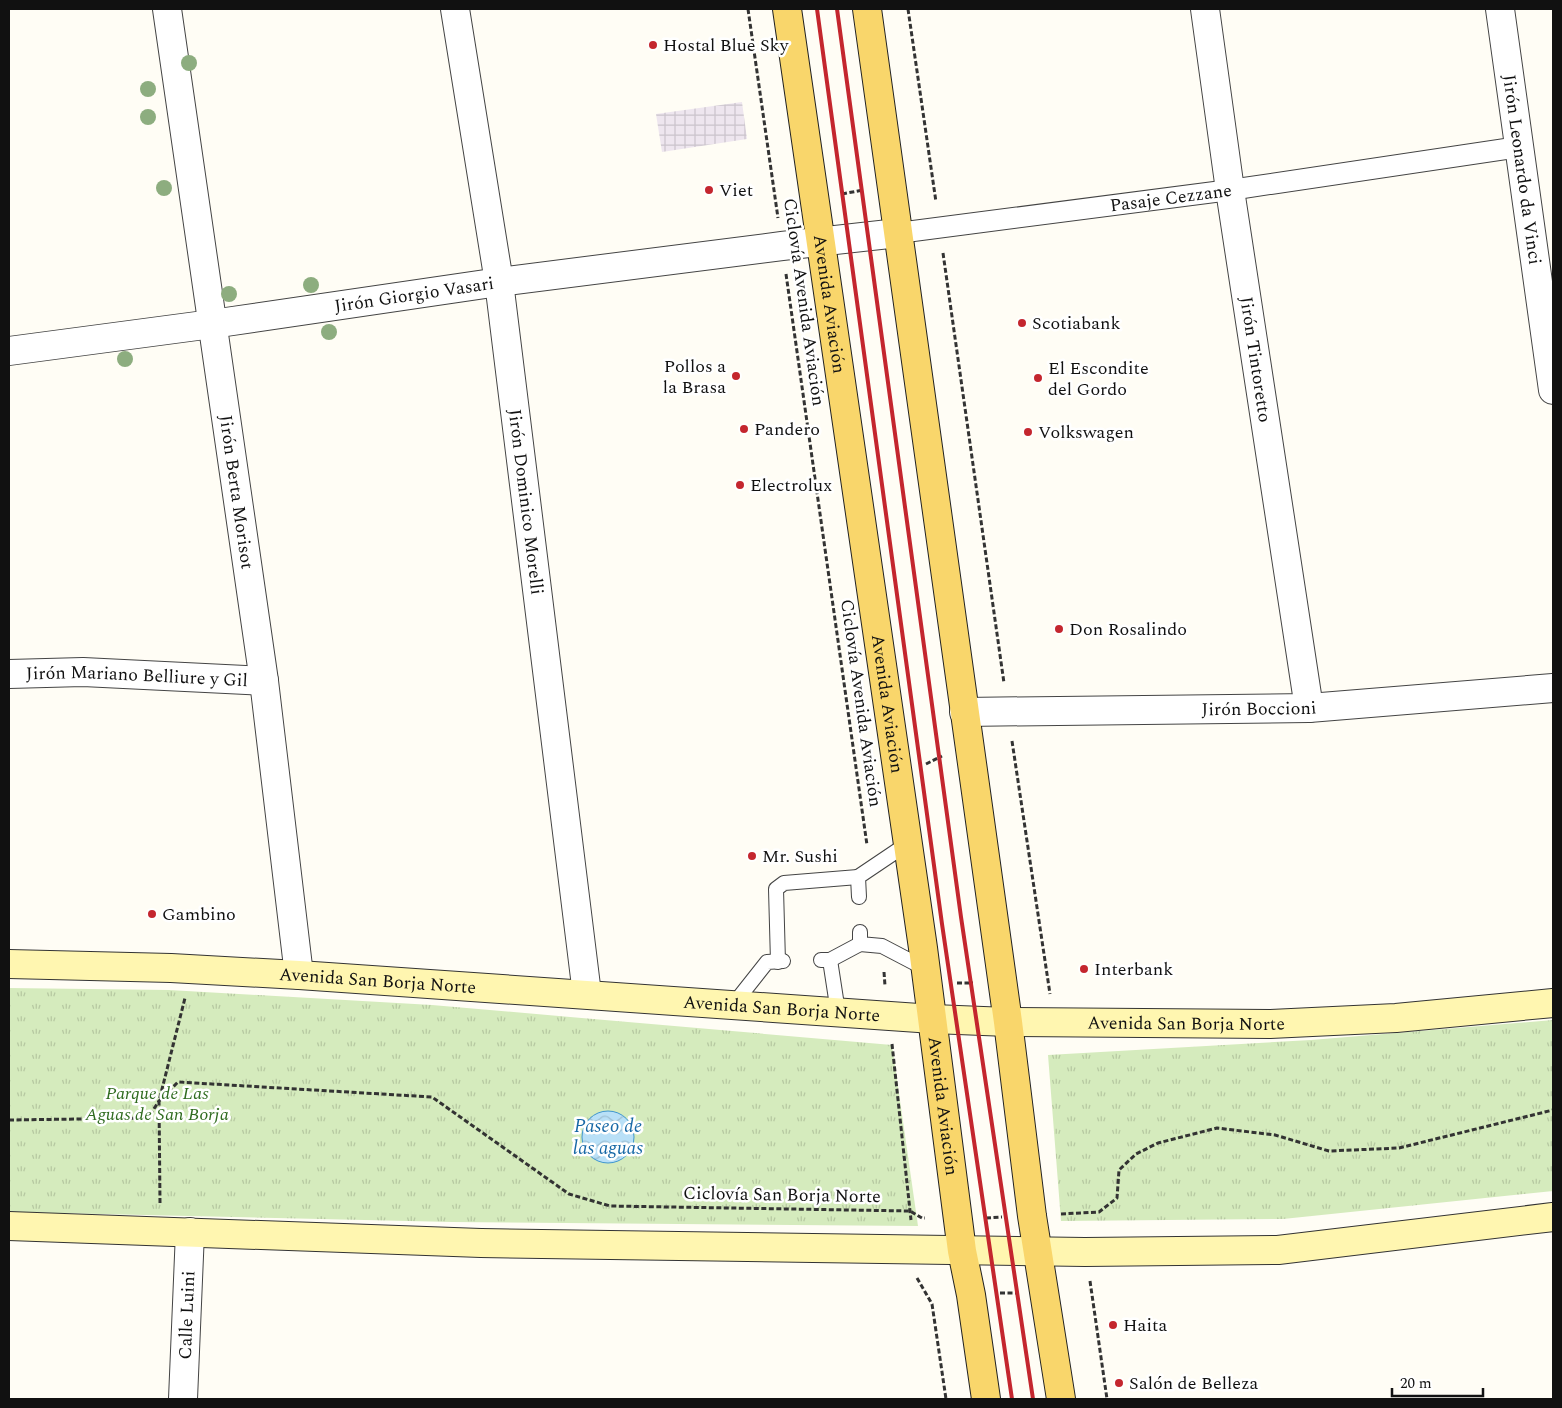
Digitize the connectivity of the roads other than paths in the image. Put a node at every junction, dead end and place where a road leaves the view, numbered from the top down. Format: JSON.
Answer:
{"nodes":[{"id":1,"x":167,"y":9,"type":"edge"},
{"id":2,"x":455,"y":9,"type":"edge"},
{"id":3,"x":787,"y":9,"type":"edge"},
{"id":4,"x":867,"y":9,"type":"edge"},
{"id":5,"x":1205,"y":9,"type":"edge"},
{"id":6,"x":1500,"y":9,"type":"edge"},
{"id":7,"x":1519,"y":147,"type":"junction"},
{"id":8,"x":1230,"y":190,"type":"junction"},
{"id":9,"x":898,"y":233,"type":"junction"},
{"id":10,"x":820,"y":242,"type":"junction"},
{"id":11,"x":499,"y":282,"type":"junction"},
{"id":12,"x":212,"y":324,"type":"junction"},
{"id":13,"x":9,"y":351,"type":"edge"},
{"id":14,"x":1553,"y":390,"type":"edge"},
{"id":15,"x":9,"y":674,"type":"edge"},
{"id":16,"x":264,"y":681,"type":"junction"},
{"id":17,"x":1553,"y":688,"type":"edge"},
{"id":18,"x":1309,"y":708,"type":"junction"},
{"id":19,"x":964,"y":712,"type":"junction"},
{"id":20,"x":907,"y":844,"type":"junction"},
{"id":21,"x":858,"y":877,"type":"junction"},
{"id":22,"x":858,"y":897,"type":"dead end"},
{"id":23,"x":9,"y":964,"type":"edge"},
{"id":24,"x":299,"y":975,"type":"junction"},
{"id":25,"x":937,"y":976,"type":"junction"},
{"id":26,"x":587,"y":994,"type":"junction"},
{"id":27,"x":1553,"y":1003,"type":"edge"},
{"id":28,"x":733,"y":1004,"type":"junction"},
{"id":29,"x":838,"y":1012,"type":"junction"},
{"id":30,"x":933,"y":1019,"type":"junction"},
{"id":31,"x":1008,"y":1022,"type":"junction"},
{"id":32,"x":1553,"y":1216,"type":"edge"},
{"id":33,"x":9,"y":1226,"type":"edge"},
{"id":34,"x":190,"y":1232,"type":"junction"},
{"id":35,"x":962,"y":1250,"type":"junction"},
{"id":36,"x":1038,"y":1251,"type":"junction"},
{"id":37,"x":183,"y":1399,"type":"edge"},
{"id":38,"x":986,"y":1399,"type":"edge"},
{"id":39,"x":1061,"y":1399,"type":"edge"}],
"edges":[{"from":1,"to":12,"type":"street","name":"Jirón Berta Morisot"},
{"from":2,"to":11,"type":"street","name":"Jirón Dominico Morelli"},
{"from":3,"to":10,"type":"main road","name":"Avenida Aviación"},
{"from":4,"to":9,"type":"main road"},
{"from":5,"to":8,"type":"street","name":"Jirón Tintoretto"},
{"from":6,"to":7,"type":"street","name":"Jirón Leonardo da Vinci"},
{"from":7,"to":8,"type":"street","name":"Pasaje Cezzane"},
{"from":7,"to":14,"type":"street","name":"Jirón Leonardo da Vinci"},
{"from":8,"to":9,"type":"street","name":"Pasaje Cezzane"},
{"from":8,"to":18,"type":"street","name":"Jirón Tintoretto"},
{"from":9,"to":10,"type":"street","name":"Pasaje Cezzane"},
{"from":9,"to":19,"type":"main road"},
{"from":10,"to":11,"type":"street","name":"Jirón Giorgio Vasari"},
{"from":10,"to":20,"type":"main road","name":"Avenida Aviación"},
{"from":11,"to":12,"type":"street","name":"Jirón Giorgio Vasari"},
{"from":11,"to":26,"type":"street","name":"Jirón Dominico Morelli"},
{"from":12,"to":13,"type":"street","name":"Jirón Giorgio Vasari"},
{"from":12,"to":16,"type":"street","name":"Jirón Berta Morisot"},
{"from":15,"to":16,"type":"street","name":"Jirón Mariano Belliure y Gil"},
{"from":16,"to":24,"type":"street","name":"Jirón Berta Morisot"},
{"from":17,"to":18,"type":"street","name":"Jirón Boccioni"},
{"from":18,"to":19,"type":"street","name":"Jirón Boccioni"},
{"from":19,"to":31,"type":"main road"},
{"from":20,"to":21,"type":"lane"},
{"from":20,"to":25,"type":"main road","name":"Avenida Aviación"},
{"from":21,"to":22,"type":"lane"},
{"from":21,"to":28,"type":"lane"},
{"from":23,"to":24,"type":"main road","name":"Avenida San Borja Norte"},
{"from":24,"to":26,"type":"main road","name":"Avenida San Borja Norte"},
{"from":25,"to":29,"type":"lane"},
{"from":25,"to":30,"type":"main road","name":"Avenida Aviación"},
{"from":26,"to":28,"type":"main road","name":"Avenida San Borja Norte"},
{"from":27,"to":31,"type":"main road","name":"Avenida San Borja Norte"},
{"from":28,"to":29,"type":"main road","name":"Avenida San Borja Norte"},
{"from":29,"to":30,"type":"main road","name":"Avenida San Borja Norte"},
{"from":30,"to":31,"type":"main road","name":"Avenida San Borja Norte"},
{"from":30,"to":35,"type":"main road","name":"Avenida Aviación"},
{"from":31,"to":36,"type":"main road"},
{"from":32,"to":36,"type":"main road"},
{"from":33,"to":34,"type":"main road"},
{"from":34,"to":35,"type":"main road"},
{"from":34,"to":37,"type":"street","name":"Calle Luini"},
{"from":35,"to":36,"type":"main road"},
{"from":35,"to":38,"type":"main road","name":"Avenida Aviación"},
{"from":36,"to":39,"type":"main road"}]}
